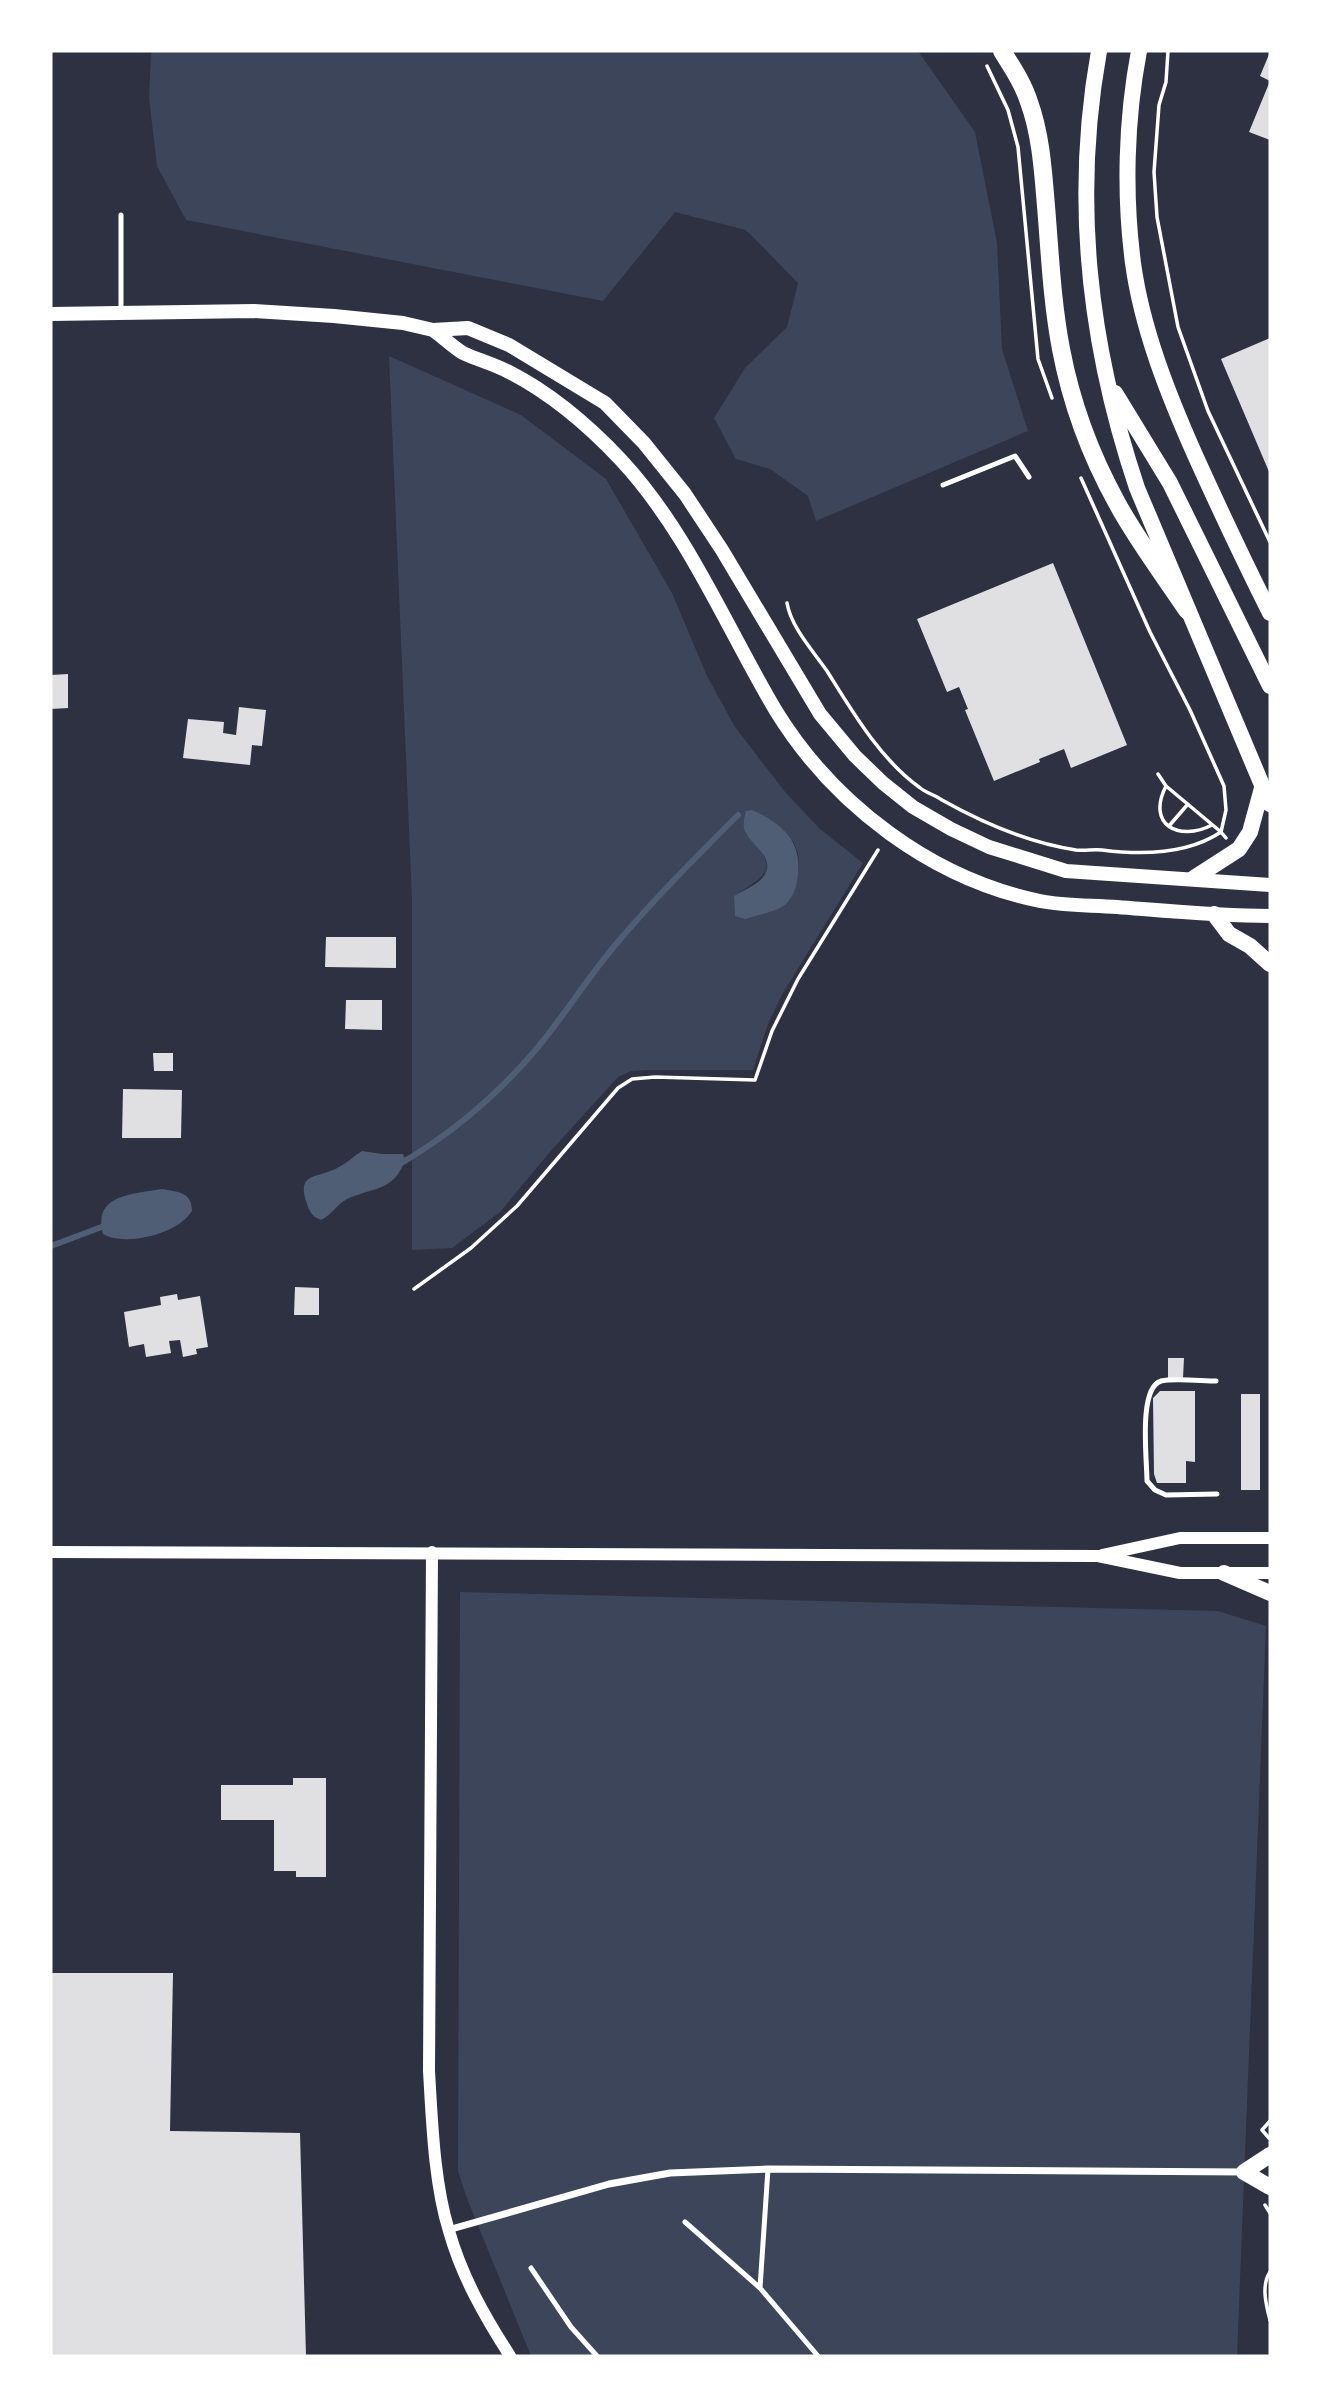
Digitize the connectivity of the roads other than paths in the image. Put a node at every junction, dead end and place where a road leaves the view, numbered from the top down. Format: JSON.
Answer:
{"nodes":[{"id":1,"x":1002,"y":51,"type":"edge"},
{"id":2,"x":1099,"y":51,"type":"edge"},
{"id":3,"x":1139,"y":51,"type":"edge"},
{"id":4,"x":121,"y":215,"type":"dead end"},
{"id":5,"x":121,"y":313,"type":"junction"},
{"id":6,"x":51,"y":314,"type":"edge"},
{"id":7,"x":433,"y":330,"type":"junction"},
{"id":8,"x":1106,"y":379,"type":"junction"},
{"id":9,"x":1029,"y":477,"type":"dead end"},
{"id":10,"x":943,"y":485,"type":"dead end"},
{"id":11,"x":1186,"y":610,"type":"junction"},
{"id":12,"x":1270,"y":613,"type":"edge"},
{"id":13,"x":1270,"y":686,"type":"edge"},
{"id":14,"x":1262,"y":788,"type":"junction"},
{"id":15,"x":1270,"y":804,"type":"edge"},
{"id":16,"x":1194,"y":878,"type":"junction"},
{"id":17,"x":1270,"y":885,"type":"edge"},
{"id":18,"x":1214,"y":914,"type":"junction"},
{"id":19,"x":1270,"y":916,"type":"edge"},
{"id":20,"x":1270,"y":964,"type":"edge"},
{"id":21,"x":1216,"y":1381,"type":"dead end"},
{"id":22,"x":1217,"y":1494,"type":"dead end"},
{"id":23,"x":1270,"y":1538,"type":"edge"},
{"id":24,"x":51,"y":1552,"type":"edge"},
{"id":25,"x":432,"y":1552,"type":"junction"},
{"id":26,"x":1098,"y":1556,"type":"junction"},
{"id":27,"x":1224,"y":1573,"type":"junction"},
{"id":28,"x":1270,"y":1573,"type":"edge"},
{"id":29,"x":1270,"y":1593,"type":"edge"},
{"id":30,"x":1270,"y":2155,"type":"edge"},
{"id":31,"x":768,"y":2169,"type":"junction"},
{"id":32,"x":1244,"y":2172,"type":"junction"},
{"id":33,"x":1270,"y":2187,"type":"edge"},
{"id":34,"x":684,"y":2222,"type":"dead end"},
{"id":35,"x":448,"y":2230,"type":"junction"},
{"id":36,"x":531,"y":2268,"type":"dead end"},
{"id":37,"x":760,"y":2288,"type":"junction"},
{"id":38,"x":510,"y":2356,"type":"edge"},
{"id":39,"x":597,"y":2356,"type":"edge"},
{"id":40,"x":818,"y":2356,"type":"edge"}],
"edges":[{"from":1,"to":11,"type":"highway"},
{"from":2,"to":8,"type":"main road"},
{"from":3,"to":12,"type":"main road"},
{"from":4,"to":5,"type":"lane"},
{"from":5,"to":6,"type":"main road"},
{"from":5,"to":7,"type":"main road"},
{"from":7,"to":16,"type":"main road"},
{"from":7,"to":18,"type":"main road"},
{"from":8,"to":11,"type":"main road"},
{"from":8,"to":13,"type":"main road"},
{"from":9,"to":10,"type":"lane"},
{"from":11,"to":14,"type":"main road"},
{"from":14,"to":15,"type":"main road"},
{"from":14,"to":16,"type":"main road"},
{"from":16,"to":17,"type":"main road"},
{"from":18,"to":19,"type":"main road"},
{"from":18,"to":20,"type":"main road"},
{"from":21,"to":22,"type":"lane"},
{"from":23,"to":26,"type":"street"},
{"from":24,"to":25,"type":"street"},
{"from":25,"to":26,"type":"street"},
{"from":25,"to":35,"type":"street"},
{"from":26,"to":27,"type":"street"},
{"from":27,"to":28,"type":"street"},
{"from":27,"to":29,"type":"main road"},
{"from":30,"to":32,"type":"main road"},
{"from":31,"to":32,"type":"street"},
{"from":31,"to":35,"type":"street"},
{"from":31,"to":37,"type":"lane"},
{"from":32,"to":33,"type":"main road"},
{"from":34,"to":37,"type":"lane"},
{"from":35,"to":38,"type":"street"},
{"from":36,"to":39,"type":"lane"},
{"from":37,"to":40,"type":"lane"}]}
